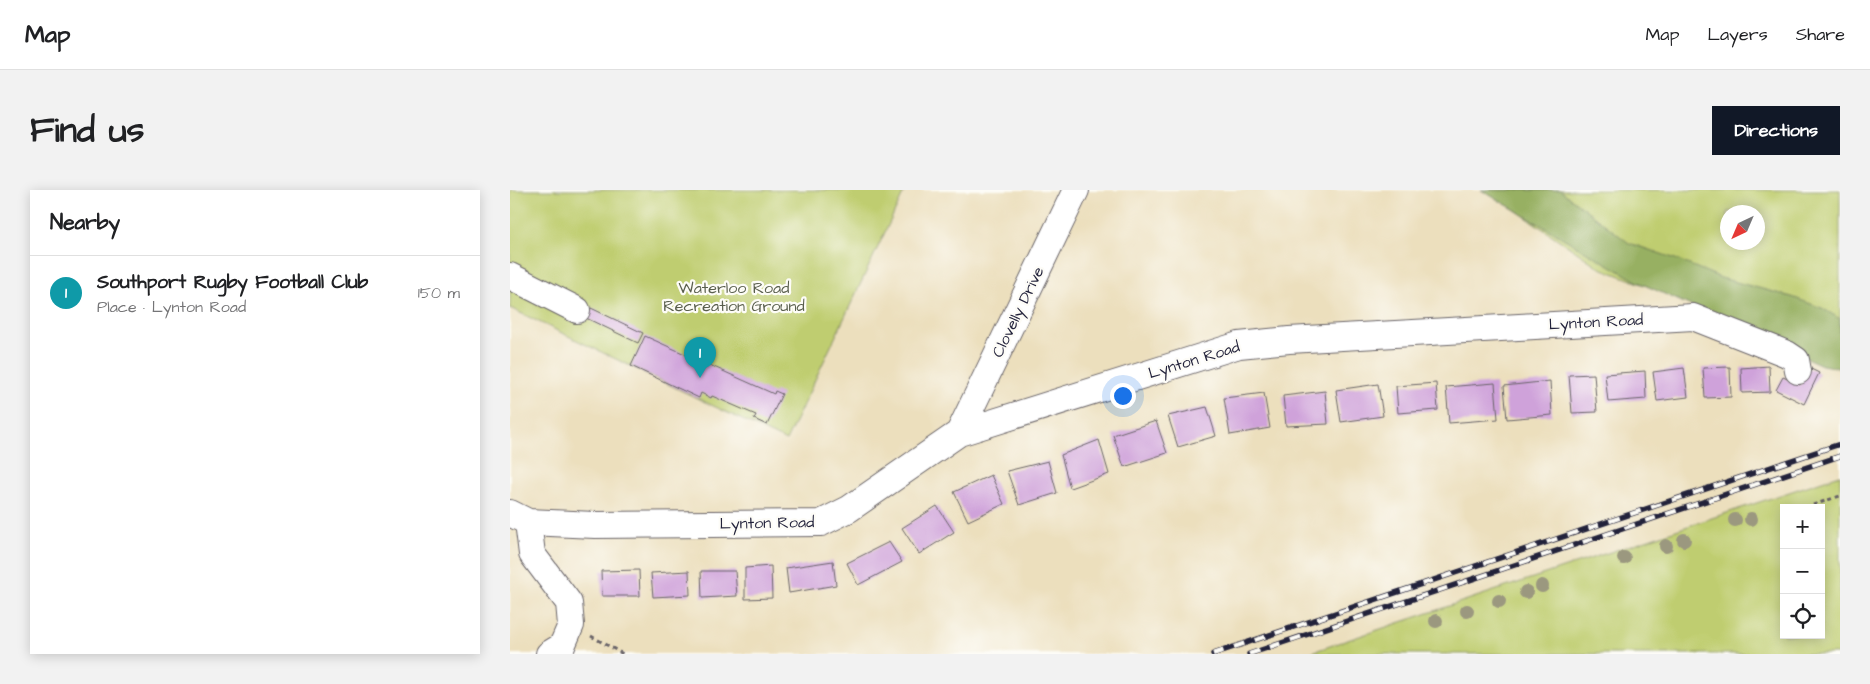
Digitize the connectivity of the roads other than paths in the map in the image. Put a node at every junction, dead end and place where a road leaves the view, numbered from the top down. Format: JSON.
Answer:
{"nodes":[{"id":1,"x":1076,"y":190,"type":"edge"},
{"id":2,"x":510,"y":276,"type":"edge"},
{"id":3,"x":577,"y":310,"type":"dead end"},
{"id":4,"x":1798,"y":371,"type":"dead end"},
{"id":5,"x":959,"y":433,"type":"junction"},
{"id":6,"x":519,"y":517,"type":"edge"},
{"id":7,"x":550,"y":654,"type":"edge"}],
"edges":[{"from":1,"to":5,"type":"street","name":"Clovelly Drive"},
{"from":2,"to":3,"type":"street"},
{"from":4,"to":5,"type":"street","name":"Lynton Road"},
{"from":5,"to":6,"type":"street","name":"Lynton Road"},
{"from":6,"to":7,"type":"street"}]}
